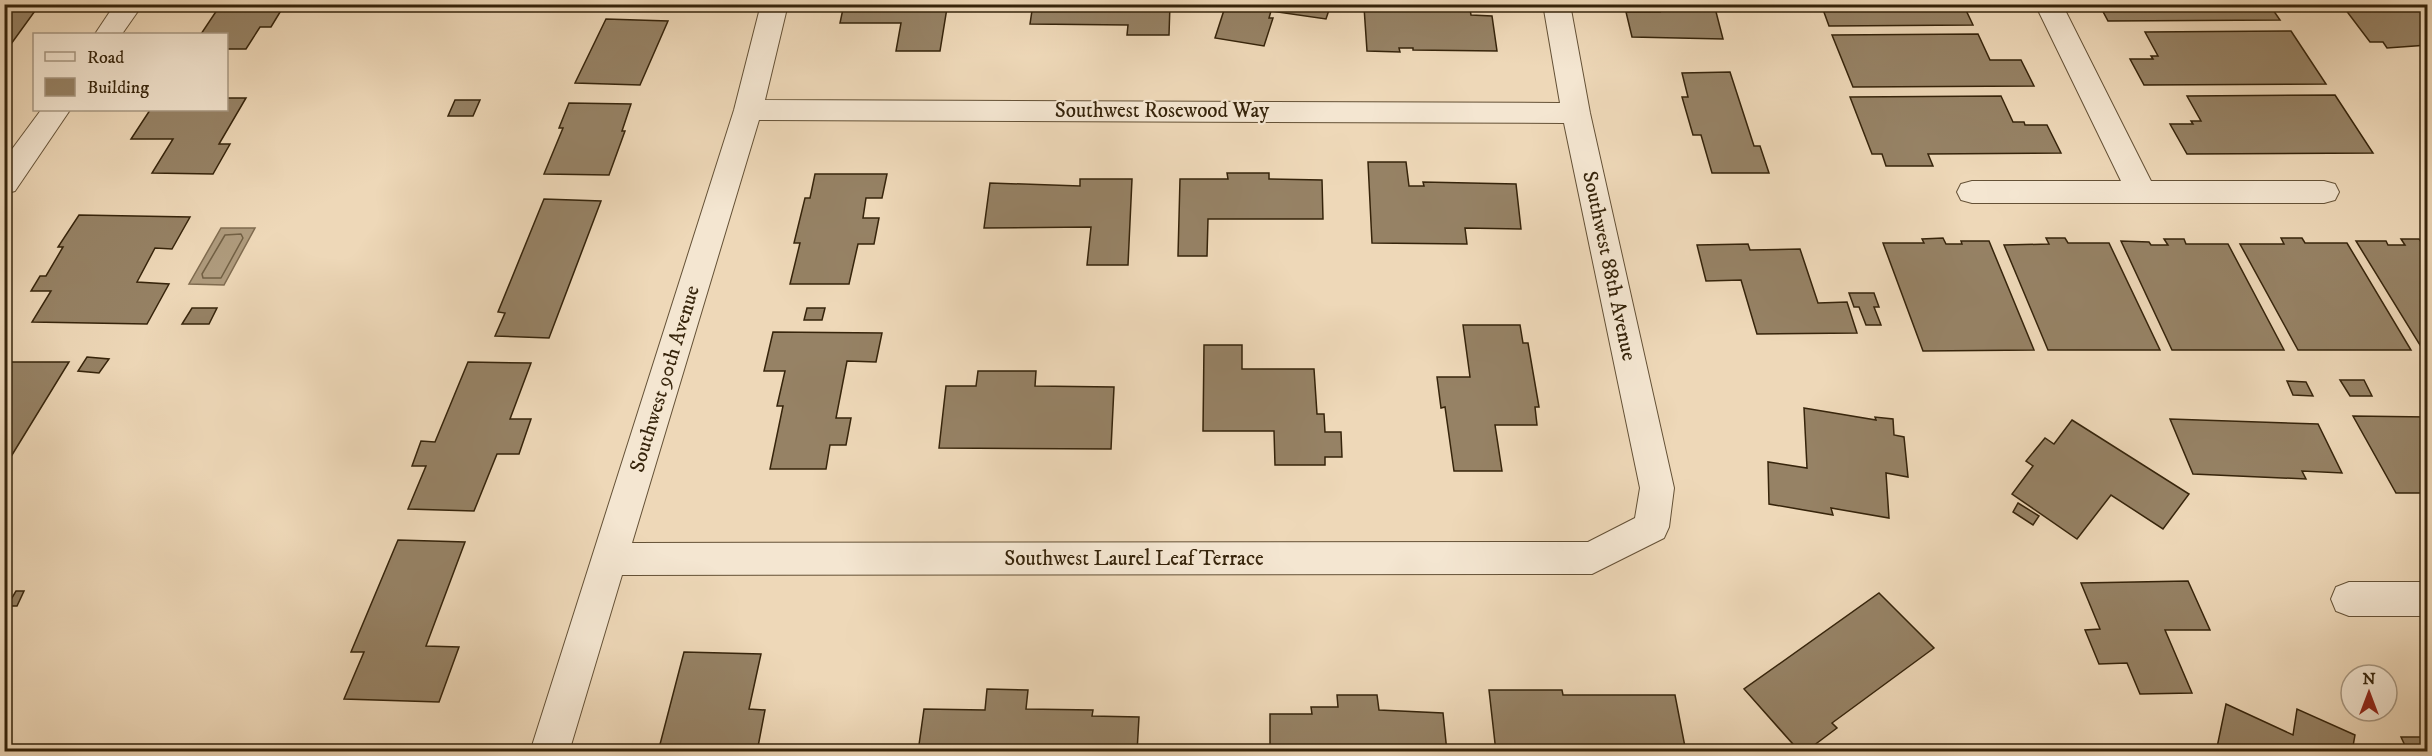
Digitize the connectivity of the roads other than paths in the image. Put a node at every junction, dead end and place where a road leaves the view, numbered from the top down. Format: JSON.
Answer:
{"nodes":[{"id":1,"x":129,"y":4,"type":"edge"},
{"id":2,"x":775,"y":4,"type":"edge"},
{"id":3,"x":1556,"y":4,"type":"edge"},
{"id":4,"x":2048,"y":4,"type":"edge"},
{"id":5,"x":109,"y":33,"type":"edge"},
{"id":6,"x":748,"y":110,"type":"junction"},
{"id":7,"x":55,"y":111,"type":"edge"},
{"id":8,"x":1576,"y":113,"type":"junction"},
{"id":9,"x":4,"y":183,"type":"edge"},
{"id":10,"x":1972,"y":192,"type":"dead end"},
{"id":11,"x":2142,"y":192,"type":"junction"},
{"id":12,"x":2324,"y":192,"type":"dead end"},
{"id":13,"x":1651,"y":527,"type":"joint"},
{"id":14,"x":610,"y":559,"type":"junction"},
{"id":15,"x":2349,"y":599,"type":"dead end"},
{"id":16,"x":2427,"y":599,"type":"edge"},
{"id":17,"x":549,"y":752,"type":"edge"}],
"edges":[{"from":1,"to":5,"type":"street"},
{"from":2,"to":6,"type":"street","name":"Southwest 90th Avenue"},
{"from":3,"to":8,"type":"street","name":"Southwest 88th Avenue"},
{"from":4,"to":11,"type":"street"},
{"from":6,"to":8,"type":"street","name":"Southwest Rosewood Way"},
{"from":6,"to":14,"type":"street","name":"Southwest 90th Avenue"},
{"from":7,"to":9,"type":"street"},
{"from":8,"to":13,"type":"street","name":"Southwest 88th Avenue"},
{"from":10,"to":11,"type":"street"},
{"from":11,"to":12,"type":"street"},
{"from":13,"to":14,"type":"street","name":"Southwest Laurel Leaf Terrace"},
{"from":14,"to":17,"type":"street","name":"Southwest 90th Avenue"},
{"from":15,"to":16,"type":"street"}]}
